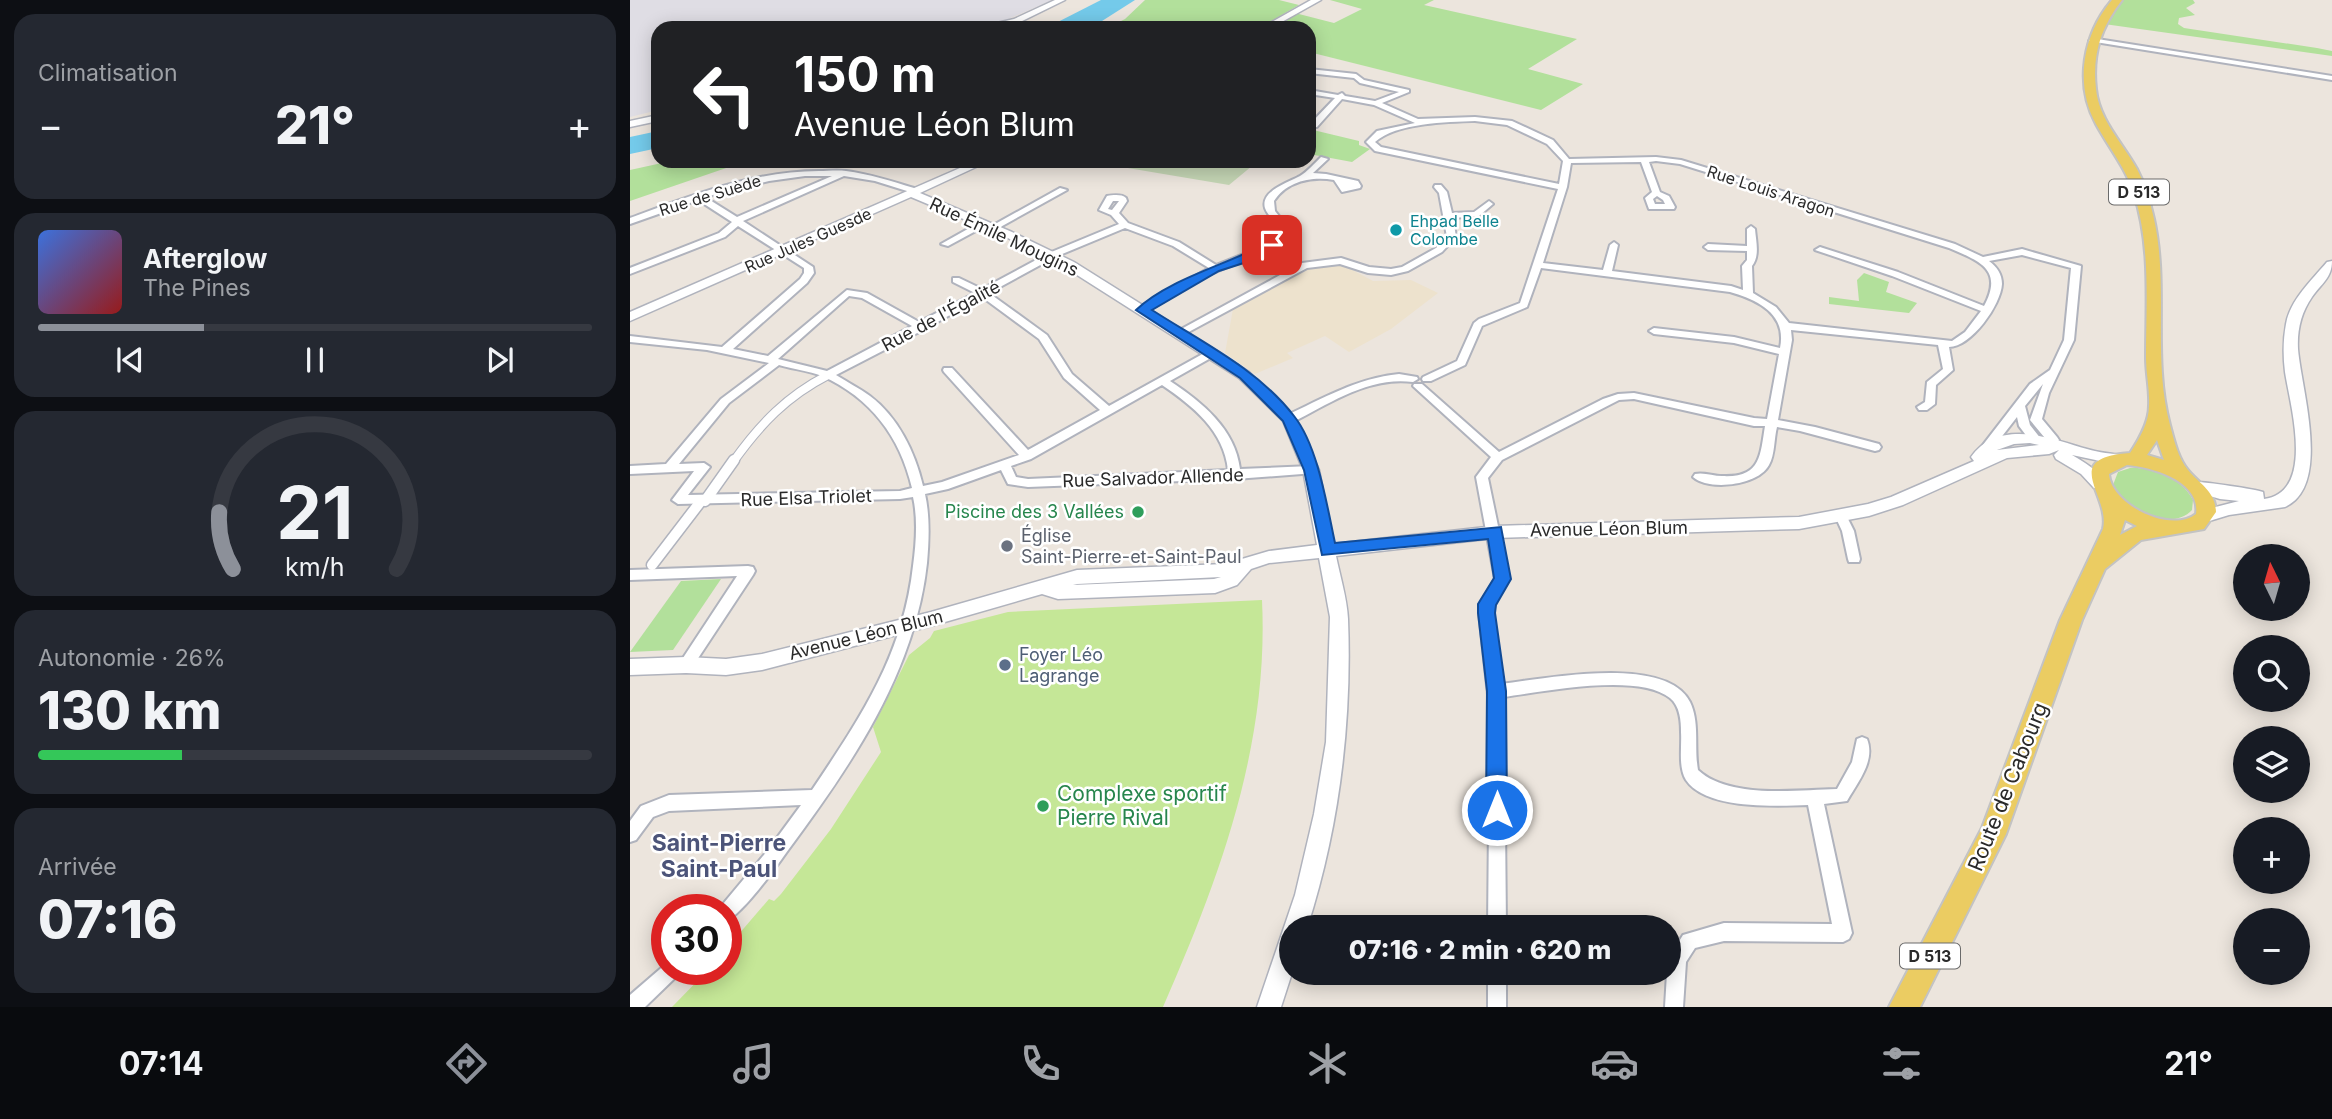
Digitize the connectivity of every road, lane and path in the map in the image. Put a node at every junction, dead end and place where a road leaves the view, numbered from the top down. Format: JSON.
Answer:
{"nodes":[{"id":1,"x":1061,"y":0,"type":"edge"},
{"id":2,"x":1317,"y":0,"type":"edge"},
{"id":3,"x":2117,"y":0,"type":"edge"},
{"id":4,"x":1307,"y":2,"type":"edge"},
{"id":5,"x":1025,"y":17,"type":"junction"},
{"id":6,"x":1009,"y":21,"type":"edge"},
{"id":7,"x":1017,"y":21,"type":"edge"},
{"id":8,"x":1276,"y":21,"type":"edge"},
{"id":9,"x":2091,"y":40,"type":"junction"},
{"id":10,"x":1316,"y":72,"type":"edge"},
{"id":11,"x":2332,"y":78,"type":"edge"},
{"id":12,"x":1316,"y":93,"type":"edge"},
{"id":13,"x":1342,"y":96,"type":"junction"},
{"id":14,"x":1376,"y":103,"type":"junction"},
{"id":15,"x":1316,"y":116,"type":"edge"},
{"id":16,"x":1321,"y":117,"type":"junction"},
{"id":17,"x":651,"y":120,"type":"edge"},
{"id":18,"x":1408,"y":122,"type":"junction"},
{"id":19,"x":1316,"y":123,"type":"edge"},
{"id":20,"x":630,"y":124,"type":"edge"},
{"id":21,"x":1324,"y":159,"type":"dead end"},
{"id":22,"x":1644,"y":159,"type":"junction"},
{"id":23,"x":1567,"y":161,"type":"junction"},
{"id":24,"x":1316,"y":166,"type":"edge"},
{"id":25,"x":1459,"y":166,"type":"joint"},
{"id":26,"x":969,"y":168,"type":"edge"},
{"id":27,"x":1314,"y":168,"type":"edge"},
{"id":28,"x":845,"y":173,"type":"junction"},
{"id":29,"x":1306,"y":175,"type":"junction"},
{"id":30,"x":1509,"y":176,"type":"joint"},
{"id":31,"x":1337,"y":179,"type":"dead end"},
{"id":32,"x":1438,"y":187,"type":"dead end"},
{"id":33,"x":1563,"y":187,"type":"junction"},
{"id":34,"x":1063,"y":190,"type":"dead end"},
{"id":35,"x":1656,"y":193,"type":"dead end"},
{"id":36,"x":912,"y":194,"type":"junction"},
{"id":37,"x":698,"y":196,"type":"junction"},
{"id":38,"x":1489,"y":204,"type":"dead end"},
{"id":39,"x":1114,"y":213,"type":"dead end"},
{"id":40,"x":1448,"y":216,"type":"junction"},
{"id":41,"x":630,"y":221,"type":"edge"},
{"id":42,"x":738,"y":224,"type":"junction"},
{"id":43,"x":1125,"y":225,"type":"junction"},
{"id":44,"x":987,"y":226,"type":"junction"},
{"id":45,"x":1751,"y":229,"type":"dead end"},
{"id":46,"x":945,"y":244,"type":"dead end"},
{"id":47,"x":1614,"y":244,"type":"dead end"},
{"id":48,"x":1708,"y":247,"type":"dead end"},
{"id":49,"x":1752,"y":249,"type":"junction"},
{"id":50,"x":1821,"y":250,"type":"dead end"},
{"id":51,"x":782,"y":252,"type":"junction"},
{"id":52,"x":1052,"y":255,"type":"junction"},
{"id":53,"x":1982,"y":260,"type":"junction"},
{"id":54,"x":1538,"y":265,"type":"junction"},
{"id":55,"x":2332,"y":265,"type":"edge"},
{"id":56,"x":1215,"y":268,"type":"junction"},
{"id":57,"x":630,"y":271,"type":"edge"},
{"id":58,"x":1607,"y":274,"type":"junction"},
{"id":59,"x":956,"y":279,"type":"dead end"},
{"id":60,"x":983,"y":293,"type":"junction"},
{"id":61,"x":1748,"y":294,"type":"junction"},
{"id":62,"x":1143,"y":310,"type":"junction"},
{"id":63,"x":1987,"y":310,"type":"junction"},
{"id":64,"x":630,"y":317,"type":"edge"},
{"id":65,"x":1786,"y":326,"type":"junction"},
{"id":66,"x":921,"y":327,"type":"junction"},
{"id":67,"x":1654,"y":331,"type":"dead end"},
{"id":68,"x":1179,"y":333,"type":"junction"},
{"id":69,"x":630,"y":339,"type":"edge"},
{"id":70,"x":1943,"y":344,"type":"junction"},
{"id":71,"x":725,"y":350,"type":"junction"},
{"id":72,"x":1784,"y":352,"type":"junction"},
{"id":73,"x":1212,"y":353,"type":"junction"},
{"id":74,"x":774,"y":361,"type":"junction"},
{"id":75,"x":948,"y":370,"type":"dead end"},
{"id":76,"x":2053,"y":371,"type":"junction"},
{"id":77,"x":828,"y":375,"type":"junction"},
{"id":78,"x":1162,"y":380,"type":"junction"},
{"id":79,"x":1420,"y":381,"type":"junction"},
{"id":80,"x":1618,"y":397,"type":"joint"},
{"id":81,"x":2158,"y":403,"type":"junction"},
{"id":82,"x":2019,"y":406,"type":"junction"},
{"id":83,"x":1923,"y":407,"type":"dead end"},
{"id":84,"x":1108,"y":411,"type":"junction"},
{"id":85,"x":2319,"y":416,"type":"dead end"},
{"id":86,"x":1289,"y":419,"type":"junction"},
{"id":87,"x":1771,"y":421,"type":"junction"},
{"id":88,"x":2035,"y":439,"type":"junction"},
{"id":89,"x":2051,"y":445,"type":"junction"},
{"id":90,"x":1875,"y":447,"type":"dead end"},
{"id":91,"x":1982,"y":453,"type":"junction"},
{"id":92,"x":1027,"y":456,"type":"junction"},
{"id":93,"x":1498,"y":457,"type":"junction"},
{"id":94,"x":2127,"y":460,"type":"junction"},
{"id":95,"x":1005,"y":466,"type":"junction"},
{"id":96,"x":669,"y":468,"type":"junction"},
{"id":97,"x":1966,"y":468,"type":"junction"},
{"id":98,"x":630,"y":470,"type":"edge"},
{"id":99,"x":1311,"y":470,"type":"junction"},
{"id":100,"x":1235,"y":475,"type":"junction"},
{"id":101,"x":2318,"y":475,"type":"dead end"},
{"id":102,"x":1699,"y":477,"type":"dead end"},
{"id":103,"x":2188,"y":481,"type":"junction"},
{"id":104,"x":2099,"y":484,"type":"junction"},
{"id":105,"x":2299,"y":491,"type":"junction"},
{"id":106,"x":922,"y":492,"type":"junction"},
{"id":107,"x":698,"y":501,"type":"junction"},
{"id":108,"x":2112,"y":501,"type":"junction"},
{"id":109,"x":1841,"y":516,"type":"junction"},
{"id":110,"x":2206,"y":516,"type":"junction"},
{"id":111,"x":2168,"y":527,"type":"junction"},
{"id":112,"x":1495,"y":532,"type":"junction"},
{"id":113,"x":1328,"y":551,"type":"junction"},
{"id":114,"x":1857,"y":556,"type":"dead end"},
{"id":115,"x":2101,"y":562,"type":"junction"},
{"id":116,"x":652,"y":565,"type":"dead end"},
{"id":117,"x":630,"y":575,"type":"edge"},
{"id":118,"x":909,"y":625,"type":"junction"},
{"id":119,"x":686,"y":665,"type":"junction"},
{"id":120,"x":630,"y":667,"type":"edge"},
{"id":121,"x":1496,"y":691,"type":"junction"},
{"id":122,"x":1861,"y":744,"type":"dead end"},
{"id":123,"x":817,"y":797,"type":"junction"},
{"id":124,"x":1814,"y":797,"type":"junction"},
{"id":125,"x":630,"y":834,"type":"edge"},
{"id":126,"x":741,"y":894,"type":"edge"},
{"id":127,"x":1299,"y":915,"type":"edge"},
{"id":128,"x":1497,"y":915,"type":"edge"},
{"id":129,"x":1279,"y":977,"type":"edge"},
{"id":130,"x":655,"y":985,"type":"edge"},
{"id":131,"x":1497,"y":985,"type":"edge"},
{"id":132,"x":631,"y":1007,"type":"edge"},
{"id":133,"x":1269,"y":1007,"type":"edge"},
{"id":134,"x":1497,"y":1007,"type":"edge"},
{"id":135,"x":1674,"y":1007,"type":"edge"},
{"id":136,"x":1904,"y":1007,"type":"edge"}],
"edges":[{"from":1,"to":5,"type":"street"},
{"from":2,"to":4,"type":"street"},
{"from":3,"to":9,"type":"main road","number":"D 513"},
{"from":4,"to":8,"type":"street"},
{"from":5,"to":6,"type":"street"},
{"from":5,"to":7,"type":"street"},
{"from":9,"to":11,"type":"street"},
{"from":9,"to":81,"type":"main road","number":"D 513"},
{"from":10,"to":14,"type":"street"},
{"from":12,"to":13,"type":"street"},
{"from":13,"to":14,"type":"street"},
{"from":13,"to":16,"type":"street"},
{"from":14,"to":18,"type":"street"},
{"from":15,"to":16,"type":"street"},
{"from":16,"to":19,"type":"street"},
{"from":17,"to":20,"type":"street"},
{"from":18,"to":23,"type":"street"},
{"from":18,"to":25,"type":"street"},
{"from":21,"to":24,"type":"street"},
{"from":22,"to":23,"type":"street","name":"Rue Louis Aragon"},
{"from":22,"to":35,"type":"street"},
{"from":22,"to":53,"type":"street","name":"Rue Louis Aragon"},
{"from":23,"to":33,"type":"street"},
{"from":25,"to":30,"type":"street"},
{"from":26,"to":36,"type":"street","name":"Rue Jules Guesde"},
{"from":27,"to":29,"type":"street"},
{"from":28,"to":36,"type":"street","name":"Rue de Suède"},
{"from":28,"to":37,"type":"street","name":"Rue de Suède"},
{"from":28,"to":42,"type":"street"},
{"from":29,"to":31,"type":"street"},
{"from":29,"to":56,"type":"street"},
{"from":30,"to":33,"type":"street"},
{"from":32,"to":40,"type":"street"},
{"from":33,"to":54,"type":"street"},
{"from":34,"to":44,"type":"street"},
{"from":36,"to":44,"type":"street","name":"Rue Émile Mougins"},
{"from":36,"to":51,"type":"street","name":"Rue Jules Guesde"},
{"from":37,"to":41,"type":"street","name":"Rue de Suède"},
{"from":37,"to":42,"type":"street"},
{"from":38,"to":40,"type":"street"},
{"from":39,"to":43,"type":"street"},
{"from":40,"to":68,"type":"street"},
{"from":42,"to":51,"type":"street"},
{"from":42,"to":57,"type":"street"},
{"from":43,"to":52,"type":"street"},
{"from":43,"to":56,"type":"street"},
{"from":44,"to":46,"type":"street"},
{"from":44,"to":52,"type":"street","name":"Rue Émile Mougins"},
{"from":45,"to":49,"type":"street"},
{"from":47,"to":58,"type":"street"},
{"from":48,"to":49,"type":"street"},
{"from":49,"to":61,"type":"street"},
{"from":50,"to":63,"type":"street"},
{"from":51,"to":64,"type":"street","name":"Rue Jules Guesde"},
{"from":51,"to":71,"type":"street"},
{"from":52,"to":60,"type":"street","name":"Rue de l'Égalité"},
{"from":52,"to":62,"type":"street","name":"Rue Émile Mougins"},
{"from":53,"to":63,"type":"street"},
{"from":53,"to":76,"type":"street"},
{"from":54,"to":58,"type":"street"},
{"from":54,"to":79,"type":"street"},
{"from":55,"to":85,"type":"main road"},
{"from":56,"to":62,"type":"street"},
{"from":58,"to":61,"type":"street"},
{"from":59,"to":60,"type":"street"},
{"from":60,"to":66,"type":"street","name":"Rue de l'Égalité"},
{"from":60,"to":84,"type":"street"},
{"from":61,"to":65,"type":"street"},
{"from":62,"to":68,"type":"street","name":"Rue Émile Mougins"},
{"from":63,"to":70,"type":"street"},
{"from":65,"to":70,"type":"street"},
{"from":65,"to":72,"type":"street"},
{"from":66,"to":74,"type":"street"},
{"from":66,"to":77,"type":"street","name":"Rue de l'Égalité"},
{"from":67,"to":72,"type":"street"},
{"from":68,"to":73,"type":"street","name":"Rue Émile Mougins"},
{"from":69,"to":71,"type":"street"},
{"from":70,"to":83,"type":"street"},
{"from":71,"to":74,"type":"street"},
{"from":72,"to":87,"type":"street"},
{"from":73,"to":78,"type":"street","name":"Rue Elsa Triolet"},
{"from":73,"to":86,"type":"street","name":"Rue Émile Mougins"},
{"from":74,"to":77,"type":"street"},
{"from":74,"to":96,"type":"street"},
{"from":75,"to":92,"type":"street"},
{"from":76,"to":82,"type":"street"},
{"from":76,"to":89,"type":"street"},
{"from":77,"to":106,"type":"street"},
{"from":77,"to":107,"type":"street"},
{"from":78,"to":84,"type":"street","name":"Rue Elsa Triolet"},
{"from":78,"to":100,"type":"street"},
{"from":79,"to":86,"type":"street"},
{"from":79,"to":93,"type":"street"},
{"from":80,"to":87,"type":"street"},
{"from":80,"to":93,"type":"street"},
{"from":81,"to":94,"type":"main road","number":"D 513"},
{"from":81,"to":103,"type":"main road","number":"D 513"},
{"from":82,"to":88,"type":"street"},
{"from":82,"to":91,"type":"street"},
{"from":84,"to":92,"type":"street","name":"Rue Elsa Triolet"},
{"from":86,"to":99,"type":"street","name":"Rue Émile Mougins"},
{"from":87,"to":90,"type":"street"},
{"from":87,"to":102,"type":"street"},
{"from":88,"to":89,"type":"street"},
{"from":88,"to":91,"type":"street","name":"Avenue Léon Blum"},
{"from":89,"to":94,"type":"street"},
{"from":89,"to":97,"type":"street","name":"Avenue Léon Blum"},
{"from":89,"to":104,"type":"street"},
{"from":91,"to":97,"type":"street","name":"Avenue Léon Blum"},
{"from":92,"to":95,"type":"street","name":"Rue Elsa Triolet"},
{"from":93,"to":112,"type":"street"},
{"from":94,"to":103,"type":"main road"},
{"from":94,"to":104,"type":"main road"},
{"from":95,"to":100,"type":"street","name":"Rue Salvador Allende"},
{"from":95,"to":106,"type":"street","name":"Rue Elsa Triolet"},
{"from":96,"to":98,"type":"street"},
{"from":96,"to":107,"type":"street"},
{"from":97,"to":109,"type":"street","name":"Avenue Léon Blum"},
{"from":99,"to":100,"type":"street","name":"Rue Salvador Allende"},
{"from":99,"to":113,"type":"street","name":"Rue Émile Mougins"},
{"from":101,"to":105,"type":"main road"},
{"from":103,"to":105,"type":"main road"},
{"from":103,"to":110,"type":"main road"},
{"from":104,"to":108,"type":"main road"},
{"from":105,"to":110,"type":"main road"},
{"from":106,"to":107,"type":"street","name":"Rue Elsa Triolet"},
{"from":106,"to":118,"type":"street"},
{"from":107,"to":116,"type":"street"},
{"from":108,"to":111,"type":"main road"},
{"from":108,"to":115,"type":"main road","number":"D 513"},
{"from":109,"to":112,"type":"street","name":"Avenue Léon Blum"},
{"from":109,"to":114,"type":"street"},
{"from":110,"to":111,"type":"main road"},
{"from":111,"to":115,"type":"main road","number":"D 513"},
{"from":112,"to":113,"type":"street","name":"Avenue Léon Blum"},
{"from":112,"to":121,"type":"street"},
{"from":113,"to":118,"type":"street","name":"Avenue Léon Blum"},
{"from":113,"to":127,"type":"street","name":"Rue Émile Mougins"},
{"from":115,"to":136,"type":"main road","name":"Route de Cabourg","number":"D 513"},
{"from":117,"to":119,"type":"street"},
{"from":118,"to":119,"type":"street","name":"Avenue Léon Blum"},
{"from":118,"to":123,"type":"street"},
{"from":119,"to":120,"type":"street","name":"Avenue Léon Blum"},
{"from":121,"to":124,"type":"street"},
{"from":121,"to":128,"type":"street"},
{"from":122,"to":124,"type":"street"},
{"from":123,"to":125,"type":"street"},
{"from":123,"to":126,"type":"street"},
{"from":124,"to":135,"type":"street"},
{"from":129,"to":133,"type":"street"},
{"from":130,"to":132,"type":"street"},
{"from":131,"to":134,"type":"street"}]}
